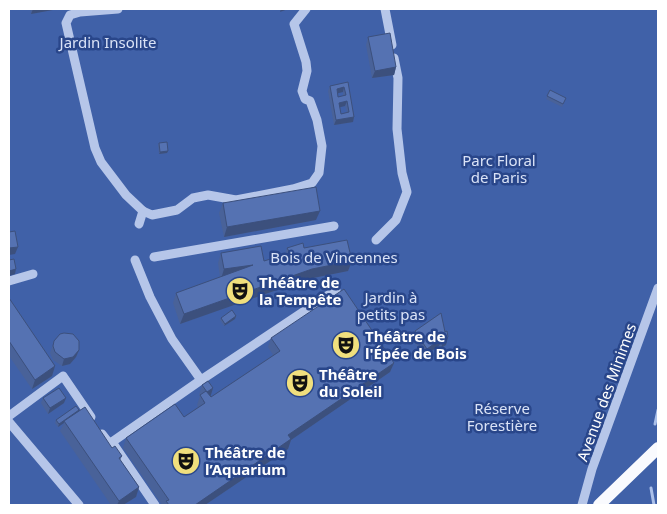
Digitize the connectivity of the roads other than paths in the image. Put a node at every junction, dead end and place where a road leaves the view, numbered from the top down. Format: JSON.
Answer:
{"nodes":[{"id":1,"x":118,"y":9,"type":"edge"},
{"id":2,"x":306,"y":9,"type":"edge"},
{"id":3,"x":385,"y":9,"type":"edge"},
{"id":4,"x":143,"y":211,"type":"junction"},
{"id":5,"x":139,"y":224,"type":"dead end"},
{"id":6,"x":334,"y":226,"type":"dead end"},
{"id":7,"x":376,"y":240,"type":"dead end"},
{"id":8,"x":154,"y":257,"type":"dead end"},
{"id":9,"x":135,"y":260,"type":"dead end"},
{"id":10,"x":33,"y":274,"type":"dead end"},
{"id":11,"x":9,"y":281,"type":"edge"},
{"id":12,"x":658,"y":288,"type":"edge"},
{"id":13,"x":336,"y":290,"type":"dead end"},
{"id":14,"x":50,"y":370,"type":"edge"},
{"id":15,"x":58,"y":380,"type":"junction"},
{"id":16,"x":201,"y":380,"type":"junction"},
{"id":17,"x":9,"y":416,"type":"edge"},
{"id":18,"x":9,"y":422,"type":"edge"},
{"id":19,"x":112,"y":442,"type":"junction"},
{"id":20,"x":658,"y":448,"type":"edge"},
{"id":21,"x":80,"y":505,"type":"edge"},
{"id":22,"x":155,"y":505,"type":"edge"},
{"id":23,"x":582,"y":505,"type":"edge"},
{"id":24,"x":599,"y":505,"type":"edge"}],
"edges":[{"from":1,"to":4,"type":"street"},
{"from":2,"to":4,"type":"street"},
{"from":3,"to":7,"type":"street"},
{"from":4,"to":5,"type":"street"},
{"from":6,"to":8,"type":"street"},
{"from":9,"to":16,"type":"street"},
{"from":10,"to":11,"type":"street"},
{"from":12,"to":23,"type":"street","name":"Avenue des Minimes"},
{"from":13,"to":16,"type":"street"},
{"from":14,"to":15,"type":"street"},
{"from":15,"to":17,"type":"street"},
{"from":15,"to":19,"type":"street"},
{"from":16,"to":19,"type":"street"},
{"from":18,"to":21,"type":"street"},
{"from":19,"to":22,"type":"street"},
{"from":20,"to":24,"type":"main road"}]}
